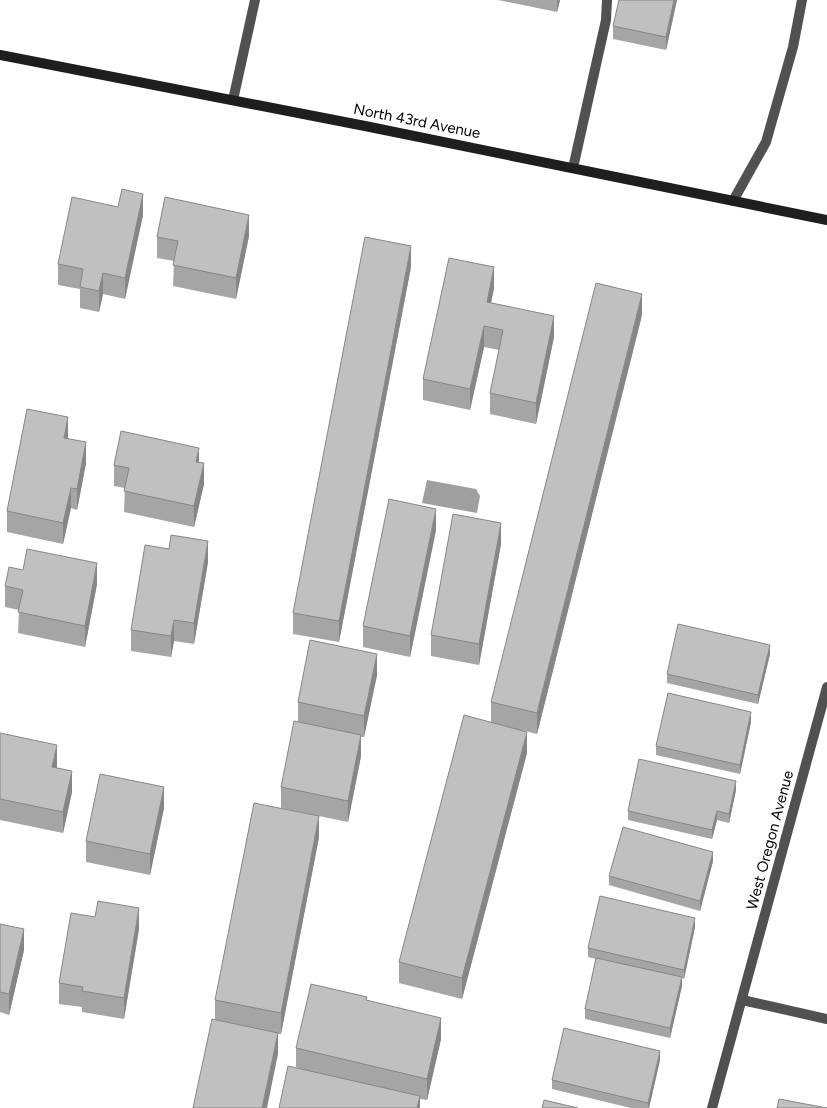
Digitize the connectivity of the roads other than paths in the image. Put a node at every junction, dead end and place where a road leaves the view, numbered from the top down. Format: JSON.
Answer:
{"nodes":[{"id":1,"x":254,"y":0,"type":"edge"},
{"id":2,"x":607,"y":0,"type":"edge"},
{"id":3,"x":802,"y":0,"type":"edge"},
{"id":4,"x":0,"y":55,"type":"edge"},
{"id":5,"x":233,"y":100,"type":"junction"},
{"id":6,"x":572,"y":168,"type":"junction"},
{"id":7,"x":733,"y":201,"type":"junction"},
{"id":8,"x":827,"y":220,"type":"edge"},
{"id":9,"x":827,"y":688,"type":"edge"},
{"id":10,"x":742,"y":1000,"type":"junction"},
{"id":11,"x":827,"y":1019,"type":"edge"},
{"id":12,"x":712,"y":1108,"type":"edge"}],
"edges":[{"from":1,"to":5,"type":"street"},
{"from":2,"to":6,"type":"street"},
{"from":3,"to":7,"type":"street"},
{"from":4,"to":5,"type":"main road","name":"North 43rd Avenue"},
{"from":5,"to":6,"type":"main road","name":"North 43rd Avenue"},
{"from":6,"to":7,"type":"main road","name":"North 43rd Avenue"},
{"from":7,"to":8,"type":"main road","name":"North 43rd Avenue"},
{"from":9,"to":10,"type":"street","name":"West Oregon Avenue"},
{"from":10,"to":11,"type":"street"},
{"from":10,"to":12,"type":"street","name":"West Oregon Avenue"}]}
